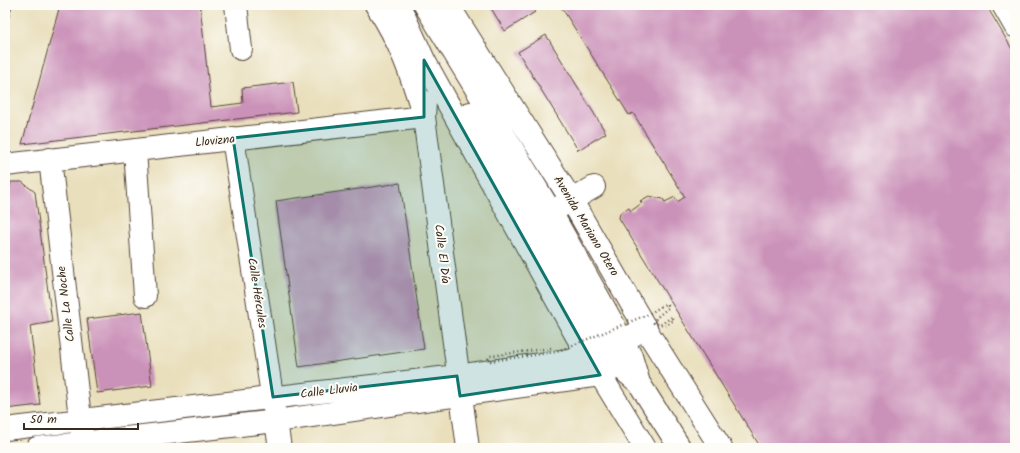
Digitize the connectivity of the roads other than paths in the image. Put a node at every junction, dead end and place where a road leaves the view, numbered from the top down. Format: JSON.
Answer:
{"nodes":[{"id":1,"x":236,"y":5,"type":"edge"},
{"id":2,"x":376,"y":5,"type":"edge"},
{"id":3,"x":399,"y":5,"type":"edge"},
{"id":4,"x":403,"y":5,"type":"edge"},
{"id":5,"x":425,"y":5,"type":"edge"},
{"id":6,"x":448,"y":5,"type":"edge"},
{"id":7,"x":1003,"y":5,"type":"edge"},
{"id":8,"x":1015,"y":26,"type":"edge"},
{"id":9,"x":241,"y":49,"type":"dead end"},
{"id":10,"x":424,"y":60,"type":"junction"},
{"id":11,"x":424,"y":117,"type":"junction"},
{"id":12,"x":233,"y":138,"type":"junction"},
{"id":13,"x":135,"y":150,"type":"junction"},
{"id":14,"x":50,"y":159,"type":"junction"},
{"id":15,"x":5,"y":165,"type":"edge"},
{"id":16,"x":594,"y":187,"type":"dead end"},
{"id":17,"x":572,"y":201,"type":"junction"},
{"id":18,"x":551,"y":212,"type":"junction"},
{"id":19,"x":145,"y":296,"type":"dead end"},
{"id":20,"x":648,"y":332,"type":"junction"},
{"id":21,"x":611,"y":357,"type":"junction"},
{"id":22,"x":459,"y":386,"type":"junction"},
{"id":23,"x":272,"y":397,"type":"junction"},
{"id":24,"x":276,"y":420,"type":"junction"},
{"id":25,"x":80,"y":421,"type":"junction"},
{"id":26,"x":5,"y":429,"type":"edge"},
{"id":27,"x":83,"y":445,"type":"edge"},
{"id":28,"x":37,"y":448,"type":"edge"},
{"id":29,"x":280,"y":448,"type":"edge"},
{"id":30,"x":468,"y":448,"type":"edge"},
{"id":31,"x":645,"y":448,"type":"edge"},
{"id":32,"x":680,"y":448,"type":"edge"},
{"id":33,"x":721,"y":448,"type":"edge"}],
"edges":[{"from":1,"to":9,"type":"street"},
{"from":2,"to":11,"type":"street"},
{"from":3,"to":10,"type":"street","name":"Avenida Mariano Otero"},
{"from":4,"to":21,"type":"street","name":"Avenida Mariano Otero"},
{"from":5,"to":18,"type":"street","name":"Avenida Mariano Otero"},
{"from":6,"to":17,"type":"street","name":"Avenida Mariano Otero"},
{"from":7,"to":8,"type":"street"},
{"from":10,"to":11,"type":"street","name":"Calle El Día"},
{"from":10,"to":21,"type":"street","name":"Avenida Mariano Otero"},
{"from":11,"to":12,"type":"street","name":"Llovizna"},
{"from":11,"to":22,"type":"street","name":"Calle El Día"},
{"from":12,"to":13,"type":"street","name":"Llovizna"},
{"from":12,"to":23,"type":"street","name":"Calle Hércules"},
{"from":13,"to":14,"type":"street","name":"Llovizna"},
{"from":13,"to":19,"type":"street"},
{"from":14,"to":15,"type":"street","name":"Llovizna"},
{"from":14,"to":25,"type":"street","name":"Calle La Noche"},
{"from":16,"to":17,"type":"street"},
{"from":17,"to":18,"type":"street"},
{"from":17,"to":20,"type":"street","name":"Avenida Mariano Otero"},
{"from":18,"to":21,"type":"street","name":"Avenida Mariano Otero"},
{"from":20,"to":21,"type":"street"},
{"from":20,"to":33,"type":"street","name":"Avenida Mariano Otero"},
{"from":21,"to":22,"type":"street","name":"Calle Lluvia"},
{"from":21,"to":31,"type":"street","name":"Avenida Mariano Otero"},
{"from":21,"to":32,"type":"street","name":"Avenida Mariano Otero"},
{"from":22,"to":23,"type":"street","name":"Calle Lluvia"},
{"from":22,"to":24,"type":"street","name":"Calle Lluvia"},
{"from":22,"to":30,"type":"street","name":"Calle El Día"},
{"from":23,"to":24,"type":"street","name":"Calle Hércules"},
{"from":23,"to":25,"type":"street","name":"Calle Lluvia"},
{"from":24,"to":27,"type":"street","name":"Calle Lluvia"},
{"from":24,"to":29,"type":"street","name":"Calle Hércules"},
{"from":25,"to":26,"type":"street","name":"Calle Lluvia"},
{"from":25,"to":27,"type":"street","name":"Calle La Noche"},
{"from":27,"to":28,"type":"street","name":"Calle Lluvia"}]}
